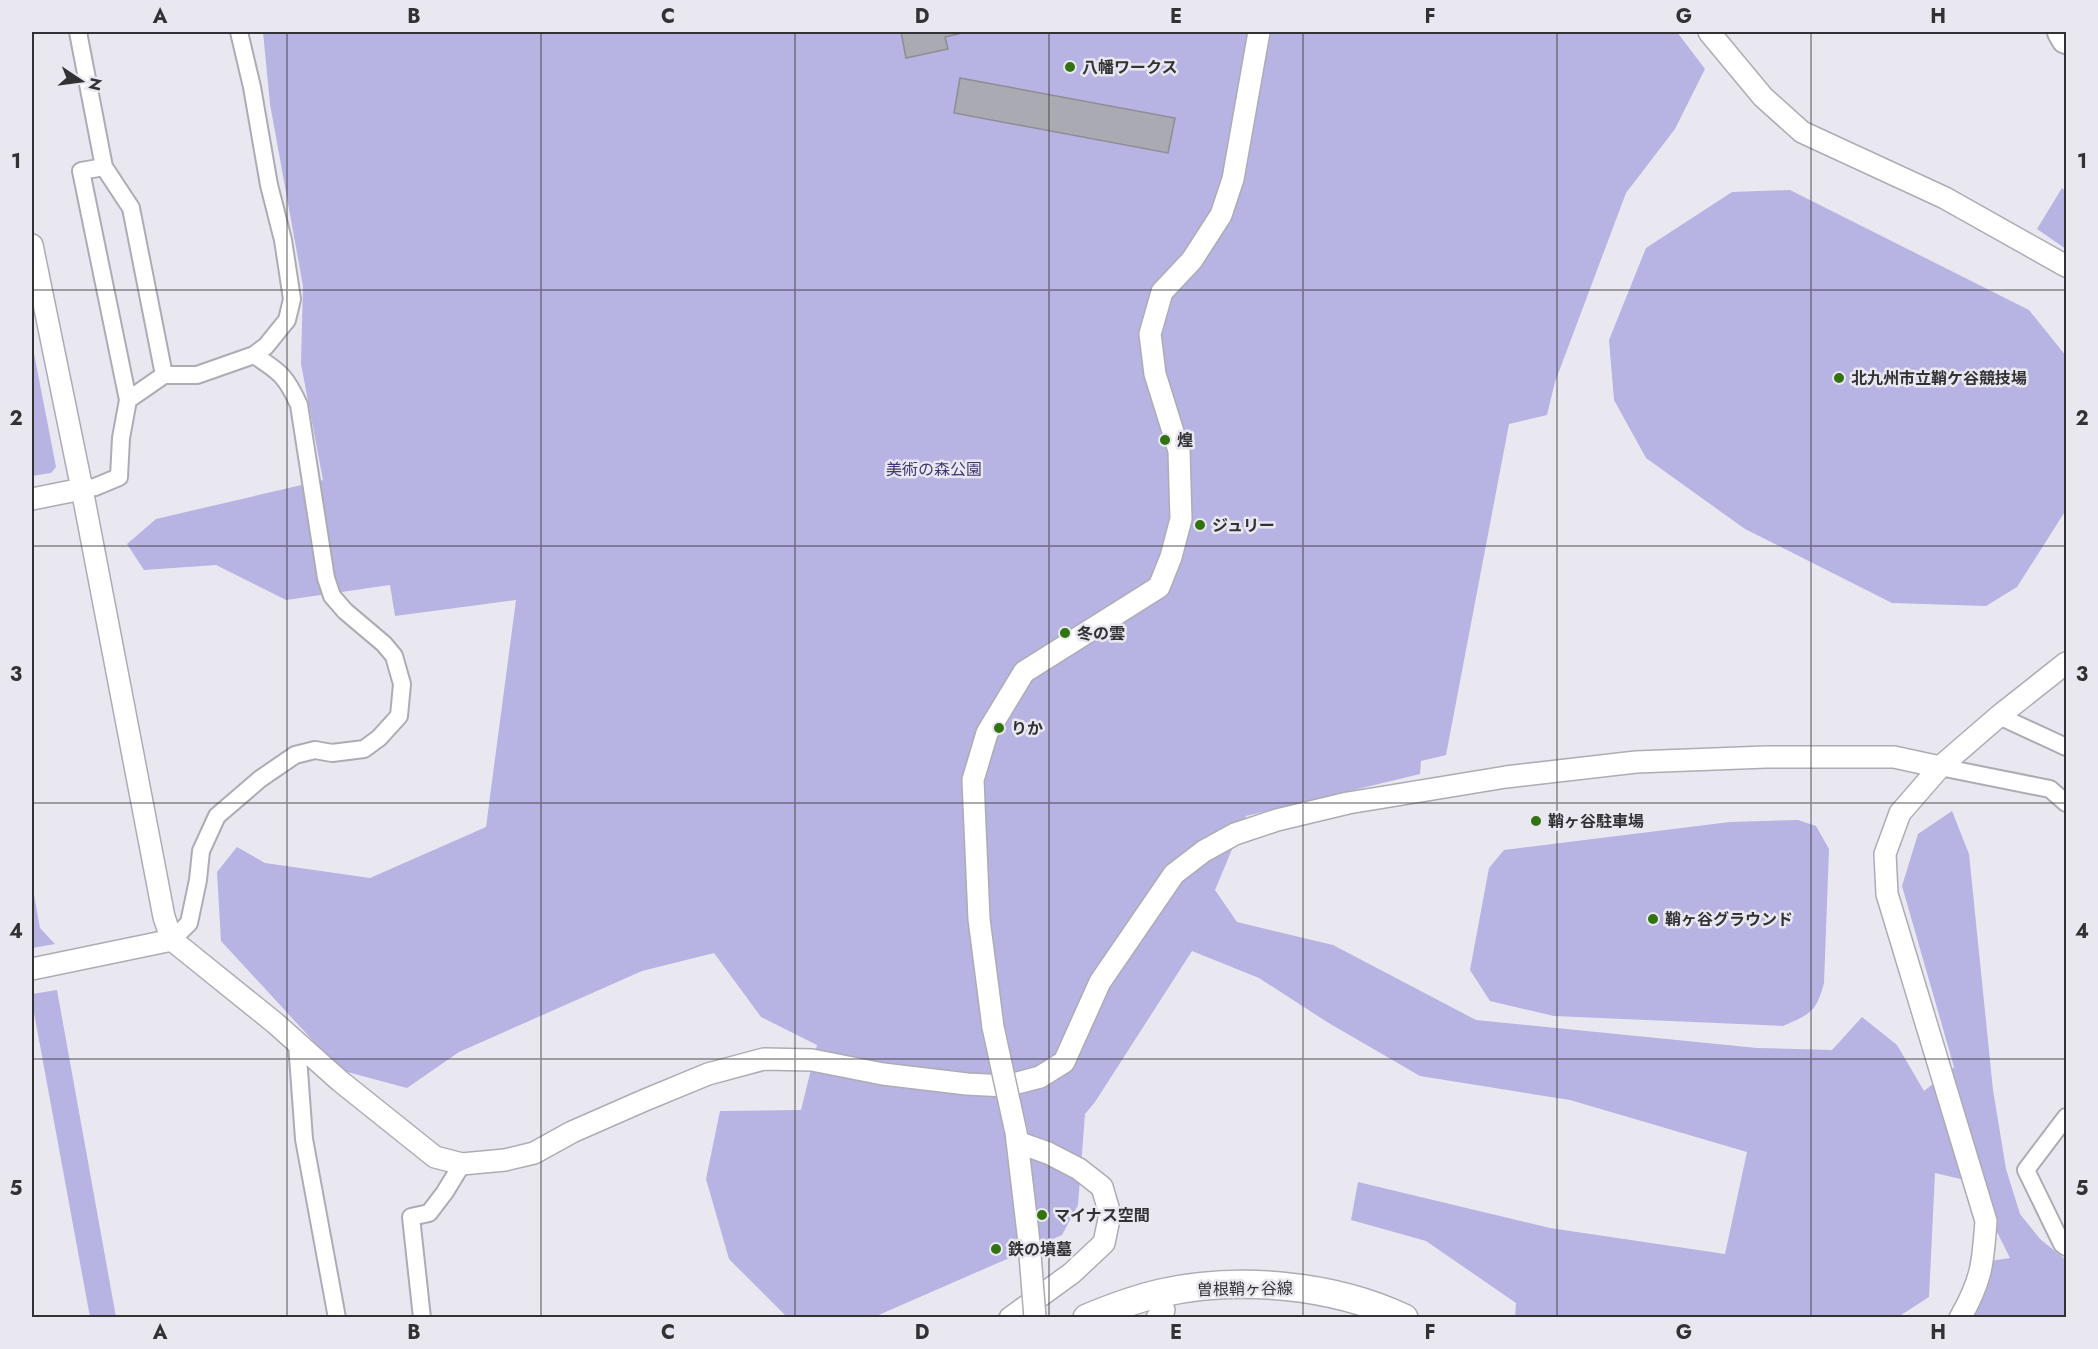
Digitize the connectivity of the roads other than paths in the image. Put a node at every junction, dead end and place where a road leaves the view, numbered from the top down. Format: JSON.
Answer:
{"nodes":[{"id":1,"x":78,"y":32,"type":"edge"},
{"id":2,"x":239,"y":32,"type":"edge"},
{"id":3,"x":1259,"y":32,"type":"edge"},
{"id":4,"x":1709,"y":32,"type":"edge"},
{"id":5,"x":2062,"y":32,"type":"edge"},
{"id":6,"x":2067,"y":39,"type":"edge"},
{"id":7,"x":104,"y":167,"type":"junction"},
{"id":8,"x":32,"y":245,"type":"edge"},
{"id":9,"x":2067,"y":266,"type":"edge"},
{"id":10,"x":254,"y":355,"type":"junction"},
{"id":11,"x":164,"y":375,"type":"junction"},
{"id":12,"x":128,"y":400,"type":"junction"},
{"id":13,"x":82,"y":489,"type":"junction"},
{"id":14,"x":32,"y":499,"type":"edge"},
{"id":15,"x":2067,"y":663,"type":"edge"},
{"id":16,"x":2000,"y":716,"type":"junction"},
{"id":17,"x":2067,"y":747,"type":"edge"},
{"id":18,"x":1940,"y":767,"type":"junction"},
{"id":19,"x":2067,"y":803,"type":"edge"},
{"id":20,"x":172,"y":940,"type":"junction"},
{"id":21,"x":32,"y":969,"type":"edge"},
{"id":22,"x":297,"y":1043,"type":"junction"},
{"id":23,"x":2067,"y":1117,"type":"edge"},
{"id":24,"x":1016,"y":1135,"type":"junction"},
{"id":25,"x":462,"y":1164,"type":"junction"},
{"id":26,"x":2067,"y":1247,"type":"edge"},
{"id":27,"x":1161,"y":1314,"type":"edge"},
{"id":28,"x":337,"y":1317,"type":"edge"},
{"id":29,"x":422,"y":1317,"type":"edge"},
{"id":30,"x":1010,"y":1317,"type":"edge"},
{"id":31,"x":1035,"y":1317,"type":"edge"},
{"id":32,"x":1087,"y":1317,"type":"edge"},
{"id":33,"x":1131,"y":1317,"type":"edge"},
{"id":34,"x":1362,"y":1317,"type":"edge"},
{"id":35,"x":1404,"y":1317,"type":"edge"},
{"id":36,"x":1960,"y":1317,"type":"edge"}],
"edges":[{"from":1,"to":7,"type":"street"},
{"from":2,"to":10,"type":"street"},
{"from":3,"to":24,"type":"street","bridge":true},
{"from":4,"to":9,"type":"street"},
{"from":5,"to":6,"type":"highway"},
{"from":7,"to":11,"type":"street"},
{"from":7,"to":12,"type":"street"},
{"from":8,"to":13,"type":"street"},
{"from":10,"to":11,"type":"street"},
{"from":10,"to":20,"type":"street"},
{"from":11,"to":12,"type":"street"},
{"from":12,"to":13,"type":"street"},
{"from":13,"to":14,"type":"street"},
{"from":13,"to":20,"type":"street"},
{"from":15,"to":16,"type":"street"},
{"from":16,"to":17,"type":"street"},
{"from":16,"to":18,"type":"street"},
{"from":18,"to":19,"type":"street"},
{"from":18,"to":25,"type":"street"},
{"from":18,"to":36,"type":"street"},
{"from":20,"to":21,"type":"street"},
{"from":20,"to":22,"type":"street"},
{"from":22,"to":25,"type":"street"},
{"from":22,"to":28,"type":"street"},
{"from":23,"to":26,"type":"street"},
{"from":24,"to":30,"type":"street"},
{"from":24,"to":31,"type":"street","bridge":true},
{"from":25,"to":29,"type":"street"},
{"from":27,"to":33,"type":"main road","name":"曽根鞘ヶ谷線"},
{"from":27,"to":34,"type":"main road","name":"曽根鞘ヶ谷線"},
{"from":32,"to":35,"type":"main road","name":"曽根鞘ヶ谷線"}]}
